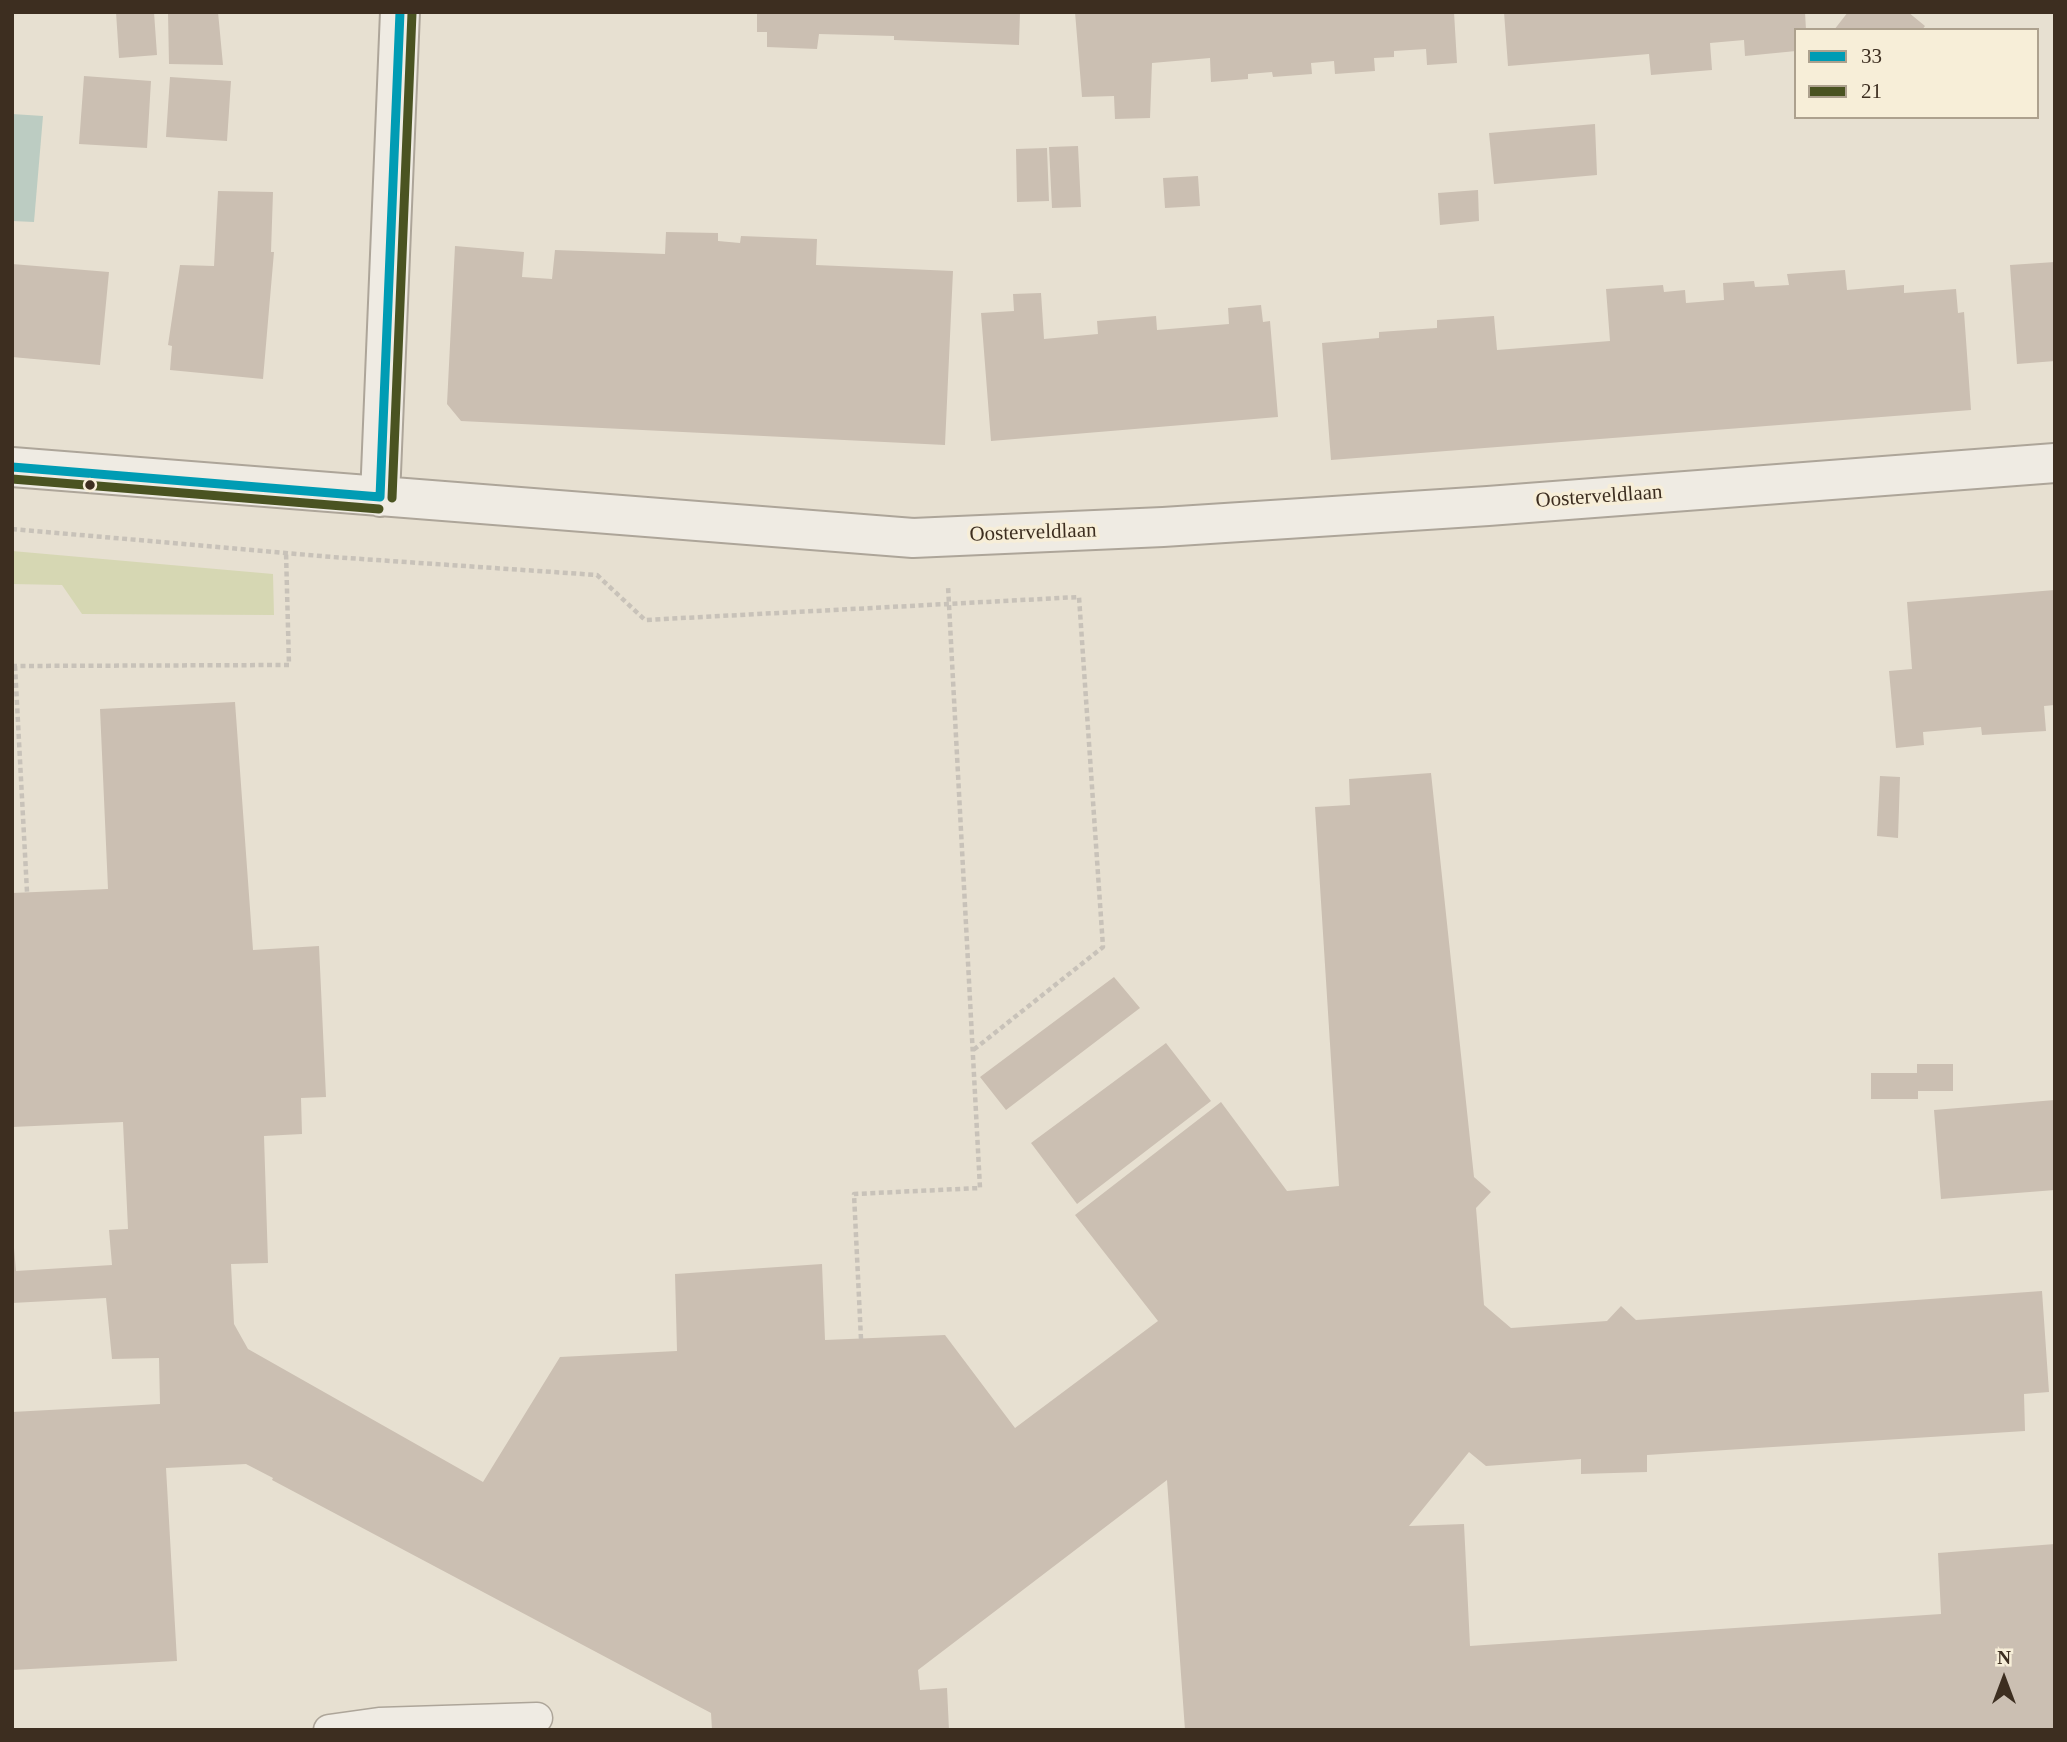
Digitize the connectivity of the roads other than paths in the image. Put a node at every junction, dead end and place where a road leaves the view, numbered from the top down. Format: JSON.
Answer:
{"nodes":[{"id":1,"x":400,"y":12,"type":"edge"},
{"id":2,"x":2055,"y":463,"type":"edge"},
{"id":3,"x":12,"y":467,"type":"edge"},
{"id":4,"x":380,"y":497,"type":"junction"},
{"id":5,"x":537,"y":1718,"type":"dead end"},
{"id":6,"x":329,"y":1730,"type":"edge"}],
"edges":[{"from":1,"to":4,"type":"street"},
{"from":2,"to":4,"type":"street","name":"Oosterveldlaan"},
{"from":3,"to":4,"type":"street","name":"Oosterveldlaan"},
{"from":5,"to":6,"type":"lane"}]}
